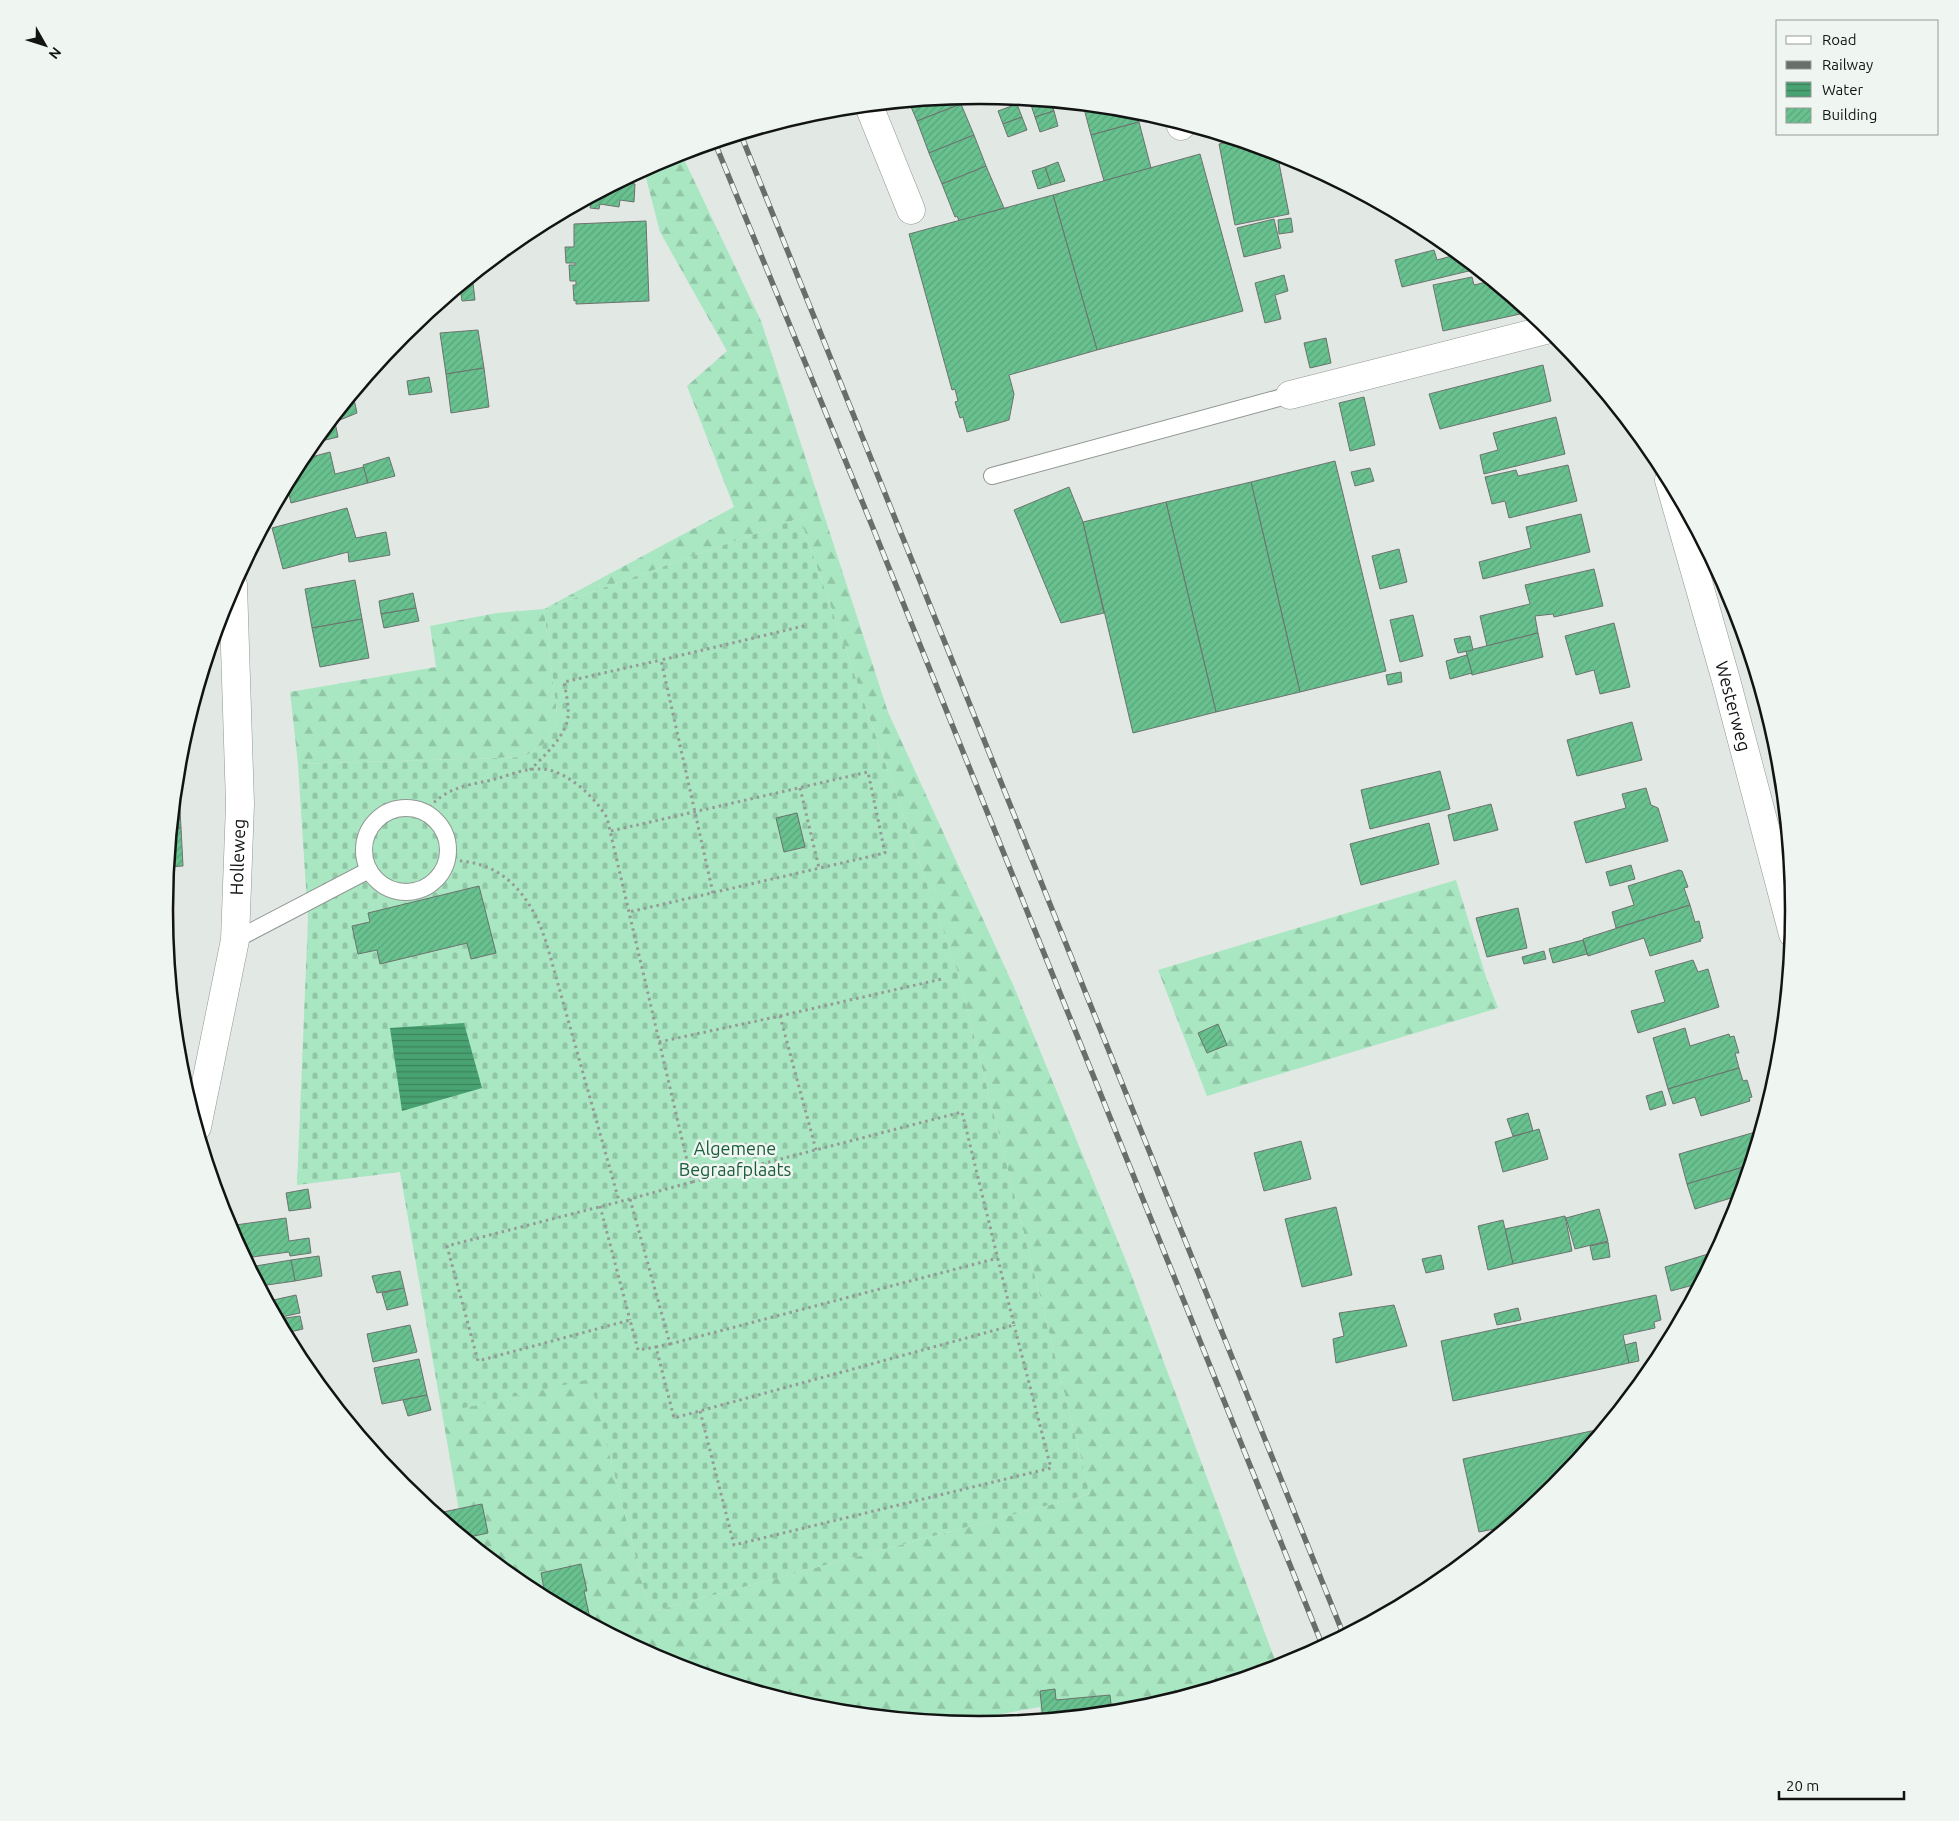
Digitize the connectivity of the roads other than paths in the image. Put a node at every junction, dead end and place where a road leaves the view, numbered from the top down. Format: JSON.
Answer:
{"nodes":[{"id":1,"x":872,"y":111,"type":"edge"},
{"id":2,"x":911,"y":210,"type":"dead end"},
{"id":3,"x":1541,"y":331,"type":"edge"},
{"id":4,"x":1290,"y":395,"type":"joint"},
{"id":5,"x":992,"y":476,"type":"dead end"},
{"id":6,"x":1677,"y":506,"type":"edge"},
{"id":7,"x":234,"y":603,"type":"edge"},
{"id":8,"x":369,"y":870,"type":"junction"},
{"id":9,"x":1786,"y":907,"type":"edge"},
{"id":10,"x":235,"y":940,"type":"junction"},
{"id":11,"x":199,"y":1116,"type":"edge"}],
"edges":[{"from":1,"to":2,"type":"street"},
{"from":3,"to":4,"type":"street"},
{"from":4,"to":5,"type":"lane"},
{"from":6,"to":9,"type":"street","name":"Westerweg"},
{"from":7,"to":10,"type":"street","name":"Holleweg"},
{"from":8,"to":8,"type":"lane"},
{"from":8,"to":10,"type":"lane"},
{"from":10,"to":11,"type":"street","name":"Holleweg"}]}
